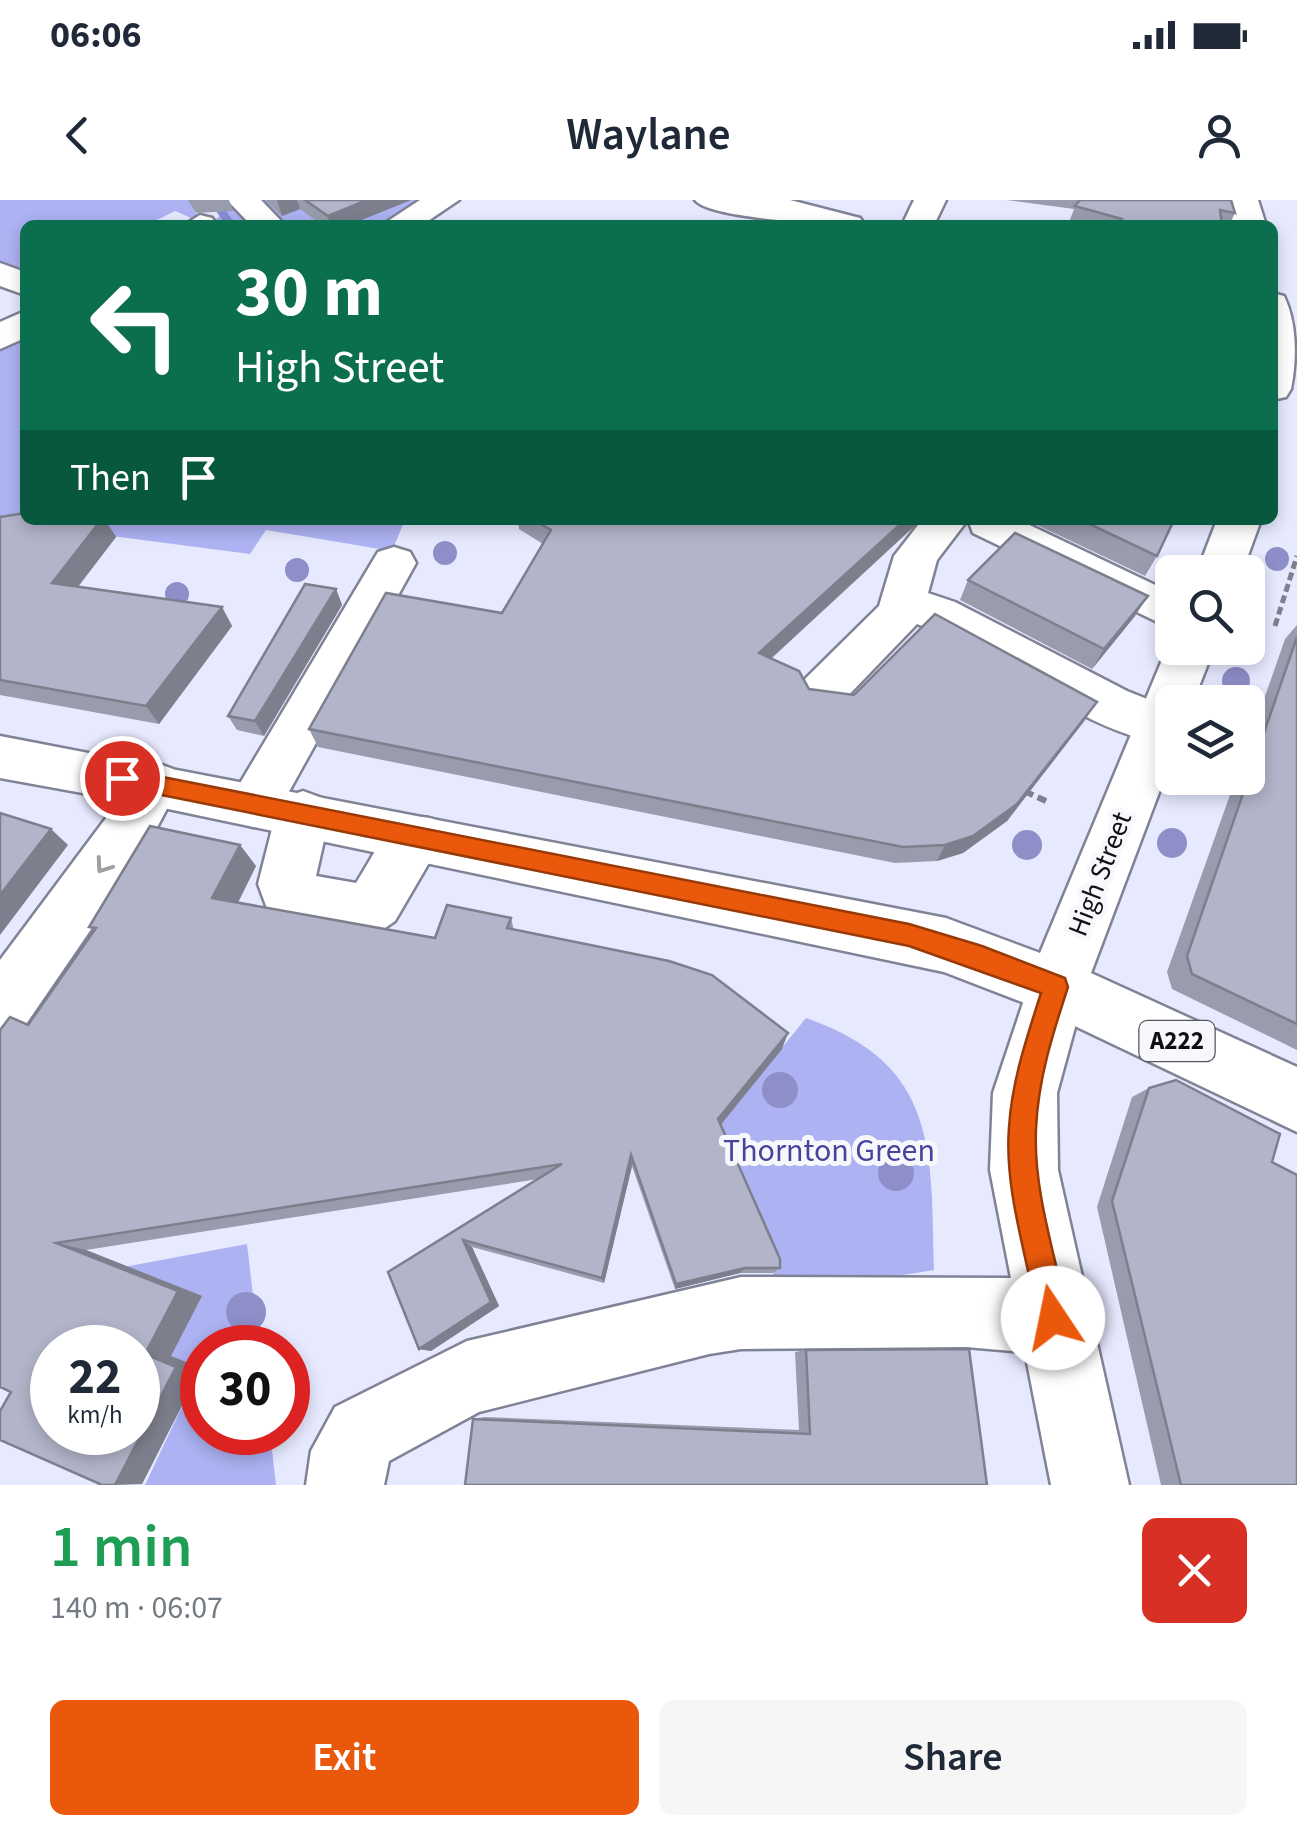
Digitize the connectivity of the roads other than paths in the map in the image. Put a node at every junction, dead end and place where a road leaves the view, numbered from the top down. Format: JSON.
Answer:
{"nodes":[{"id":1,"x":243,"y":200,"type":"edge"},
{"id":2,"x":443,"y":200,"type":"edge"},
{"id":3,"x":711,"y":200,"type":"edge"},
{"id":4,"x":742,"y":210,"type":"edge"},
{"id":5,"x":264,"y":220,"type":"edge"},
{"id":6,"x":407,"y":220,"type":"edge"},
{"id":7,"x":830,"y":220,"type":"edge"},
{"id":8,"x":962,"y":525,"type":"edge"},
{"id":9,"x":973,"y":525,"type":"edge"},
{"id":10,"x":1237,"y":525,"type":"edge"},
{"id":11,"x":1226,"y":555,"type":"edge"},
{"id":12,"x":394,"y":562,"type":"dead end"},
{"id":13,"x":906,"y":603,"type":"junction"},
{"id":14,"x":1155,"y":605,"type":"edge"},
{"id":15,"x":823,"y":692,"type":"edge"},
{"id":16,"x":1155,"y":723,"type":"edge"},
{"id":17,"x":1155,"y":732,"type":"edge"},
{"id":18,"x":0,"y":757,"type":"edge"},
{"id":19,"x":154,"y":784,"type":"junction"},
{"id":20,"x":279,"y":810,"type":"junction"},
{"id":21,"x":417,"y":838,"type":"junction"},
{"id":22,"x":1056,"y":987,"type":"junction"},
{"id":23,"x":0,"y":1009,"type":"edge"},
{"id":24,"x":1297,"y":1100,"type":"edge"},
{"id":25,"x":1053,"y":1318,"type":"junction"},
{"id":26,"x":345,"y":1485,"type":"edge"},
{"id":27,"x":1090,"y":1485,"type":"edge"}],
"edges":[{"from":1,"to":5,"type":"main road"},
{"from":2,"to":6,"type":"main road"},
{"from":3,"to":4,"type":"main road"},
{"from":4,"to":7,"type":"main road"},
{"from":8,"to":13,"type":"main road"},
{"from":9,"to":14,"type":"main road"},
{"from":10,"to":11,"type":"main road"},
{"from":12,"to":20,"type":"main road"},
{"from":13,"to":15,"type":"main road"},
{"from":13,"to":16,"type":"main road"},
{"from":17,"to":22,"type":"main road","name":"High Street"},
{"from":18,"to":19,"type":"main road","number":"A222"},
{"from":19,"to":20,"type":"main road","number":"A222"},
{"from":19,"to":23,"type":"main road","one_way":true},
{"from":20,"to":21,"type":"main road","number":"A222"},
{"from":20,"to":21,"type":"main road"},
{"from":21,"to":22,"type":"main road","number":"A222"},
{"from":22,"to":24,"type":"main road","number":"A222"},
{"from":22,"to":25,"type":"main road","name":"High Street"},
{"from":25,"to":26,"type":"main road"},
{"from":25,"to":27,"type":"main road","name":"High Street"}]}
